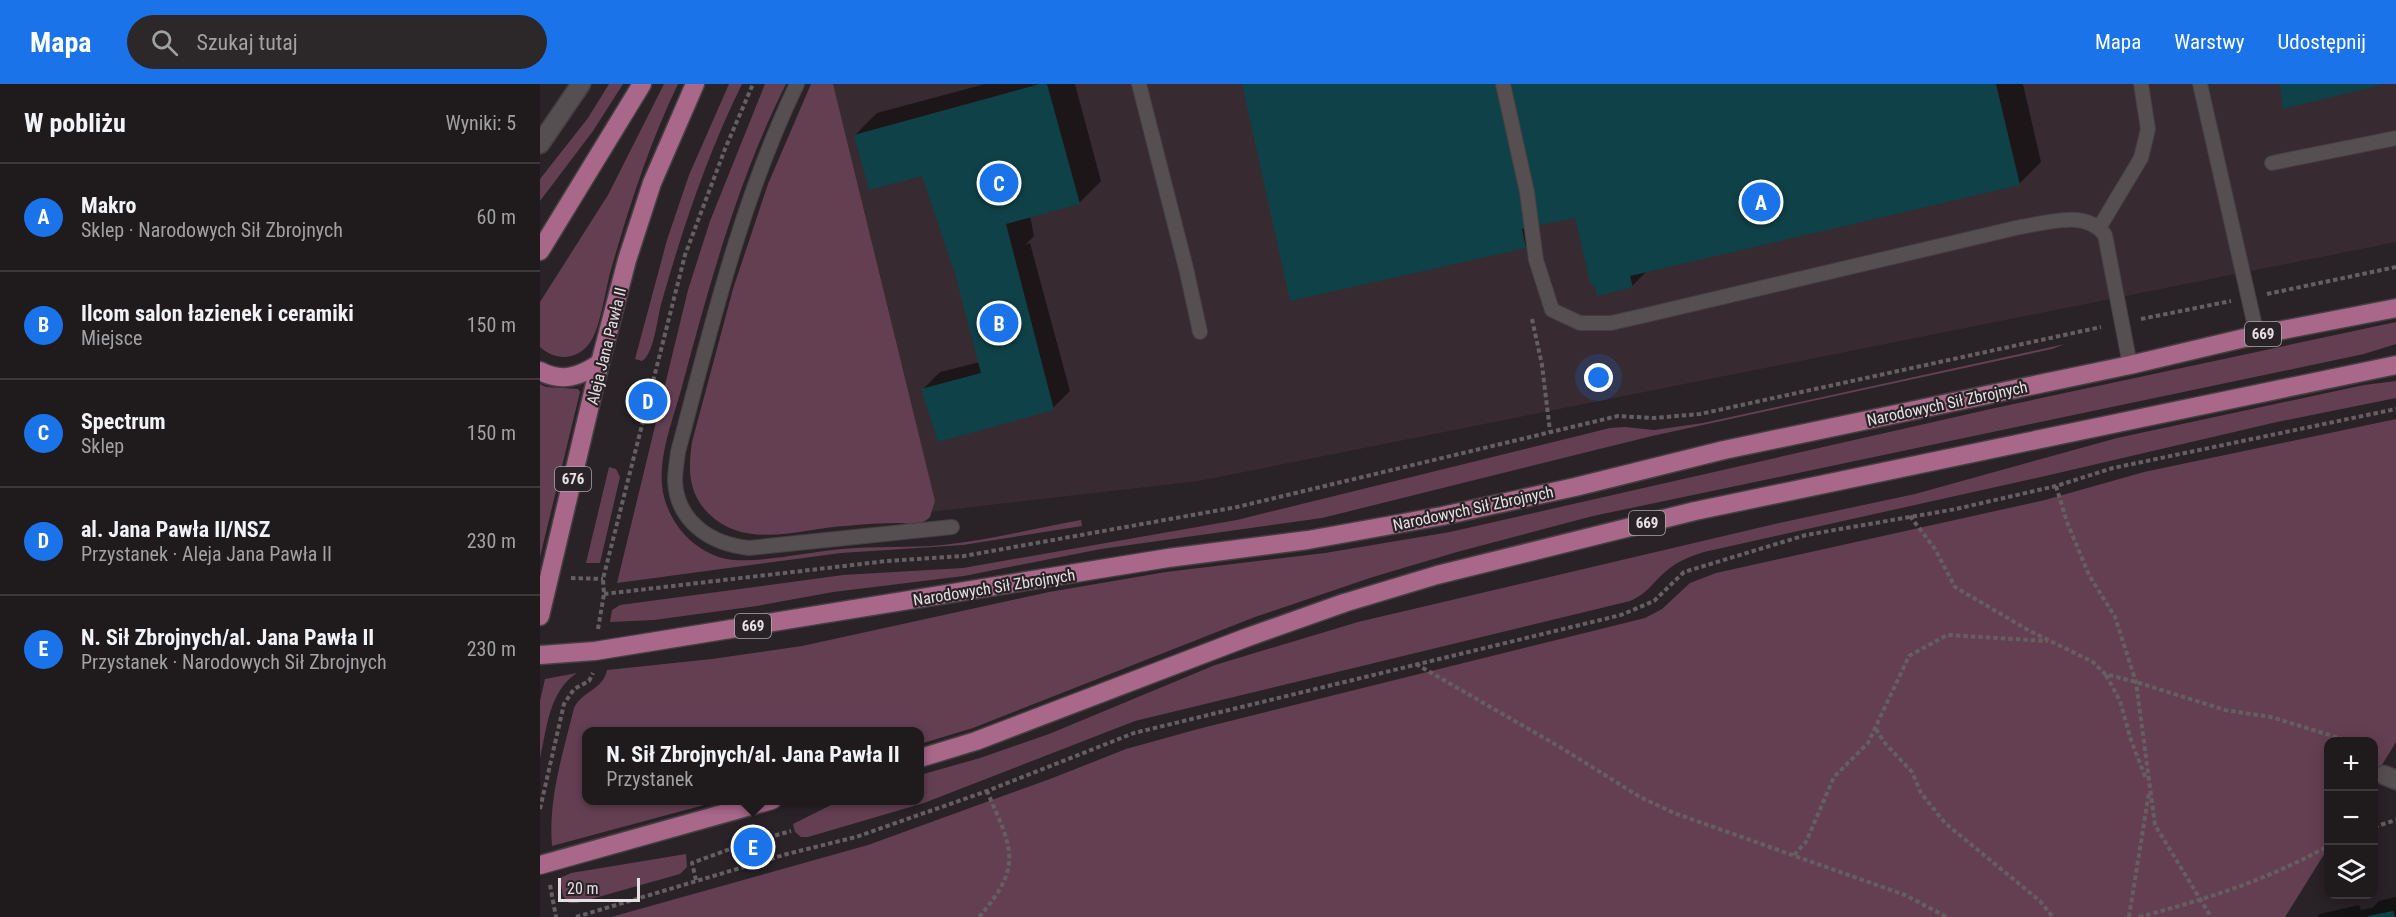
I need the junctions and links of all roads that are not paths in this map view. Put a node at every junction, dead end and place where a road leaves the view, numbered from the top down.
1 (582, 84) edge
2 (642, 84) edge
3 (695, 84) edge
4 (797, 84) edge
5 (1139, 84) edge
6 (1503, 84) edge
7 (2141, 84) edge
8 (2200, 84) edge
9 (2396, 138) edge
10 (540, 144) edge
11 (2272, 164) dead end
12 (2099, 228) junction
13 (540, 251) edge
14 (2396, 308) edge
15 (1200, 332) dead end
16 (2257, 335) junction
17 (600, 363) junction
18 (2130, 365) junction
19 (2396, 365) edge
20 (540, 371) edge
21 (952, 526) dead end
22 (540, 616) edge
23 (540, 655) edge
24 (924, 757) edge
25 (758, 805) edge
26 (540, 865) edge

1 - 10 street
2 - 13 main road
3 - 17 main road, Aleja Jana Pawła II / 676
4 - 21 lane
5 - 15 lane
6 - 12 lane
7 - 12 lane
8 - 16 lane
9 - 11 lane
12 - 18 lane
14 - 16 main road, Narodowych Sił Zbrojnych / 669
16 - 18 main road, Narodowych Sił Zbrojnych / 669
17 - 20 main road
17 - 22 main road, Aleja Jana Pawła II / 676
18 - 23 main road, Narodowych Sił Zbrojnych / 669
19 - 24 main road, 669
25 - 26 main road

